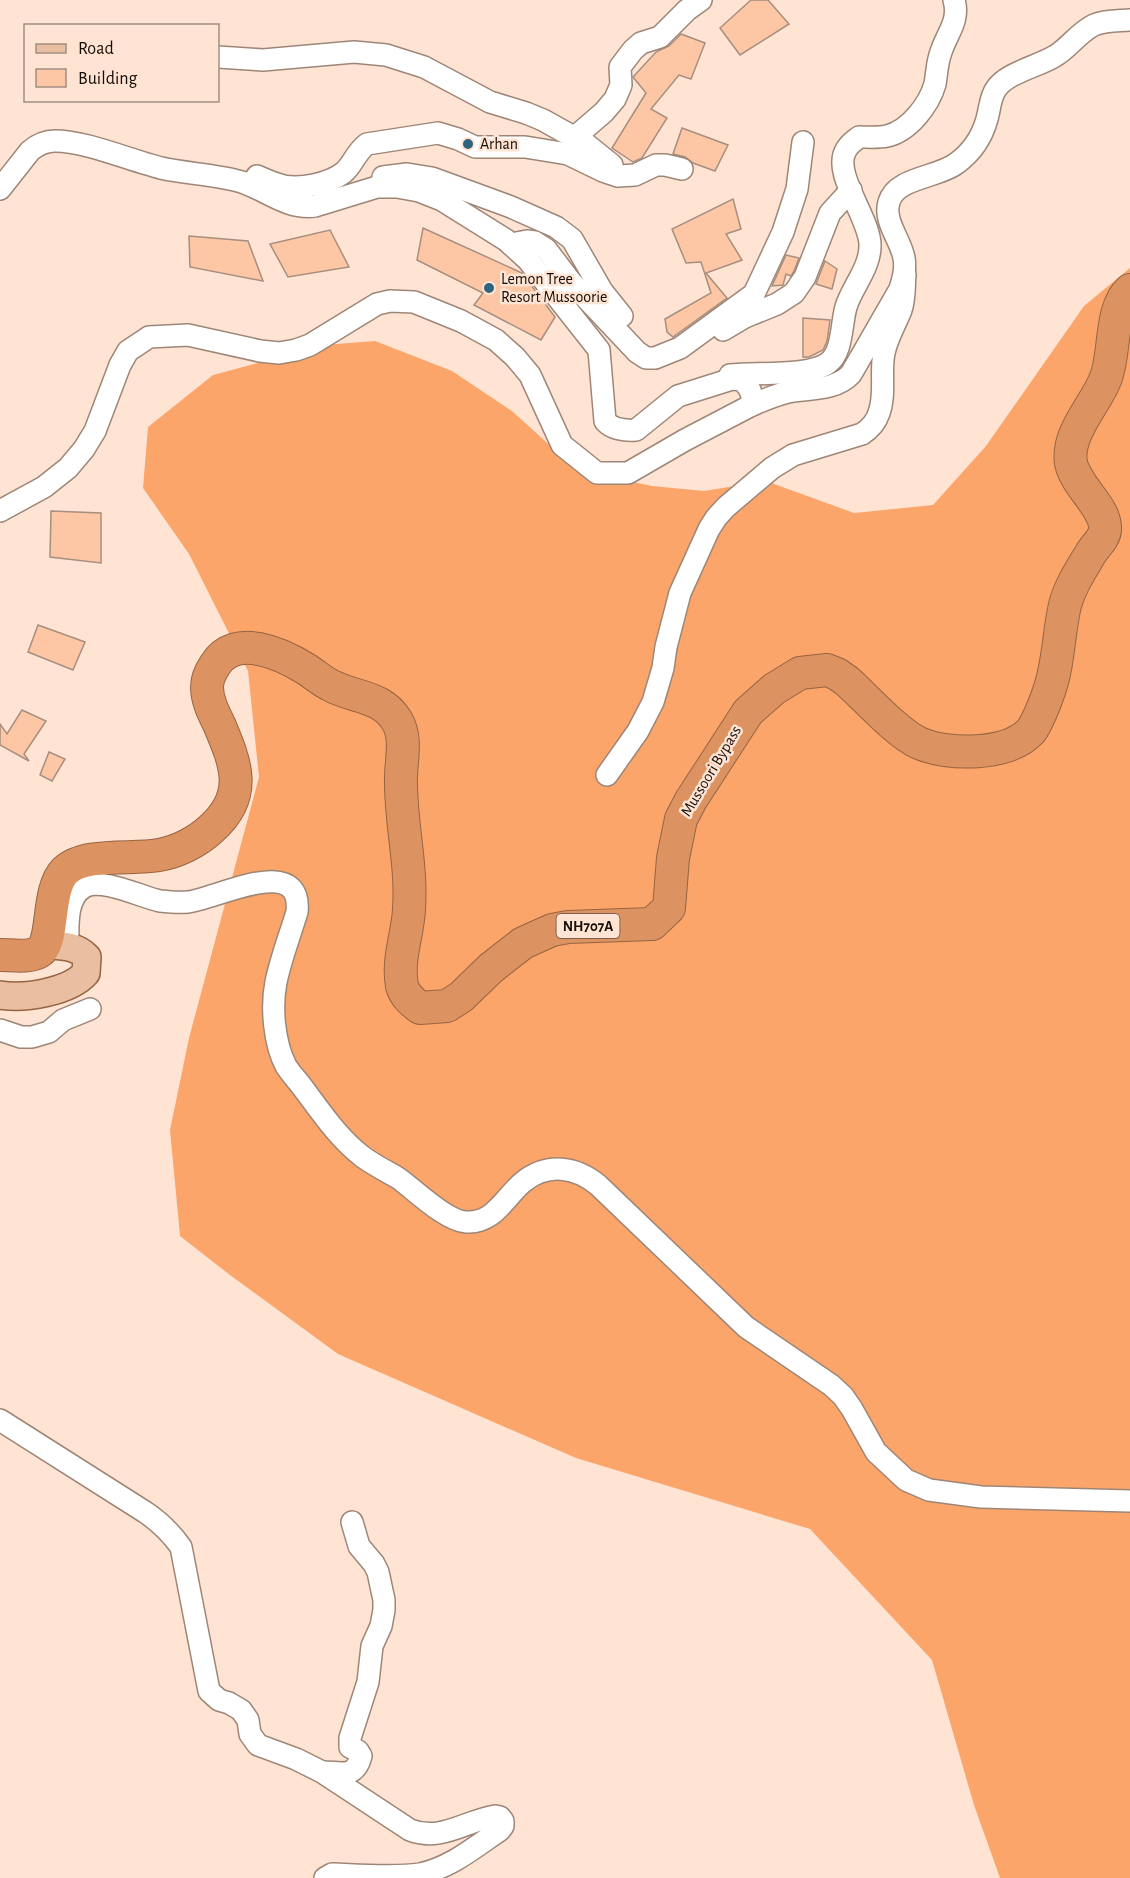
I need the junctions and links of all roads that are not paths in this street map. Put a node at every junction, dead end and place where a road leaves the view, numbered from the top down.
1 (701, 0) edge
2 (954, 0) edge
3 (1130, 20) edge
4 (219, 57) edge
5 (575, 137) junction
6 (803, 142) dead end
7 (682, 169) dead end
8 (618, 176) junction
9 (226, 179) junction
10 (0, 189) edge
11 (851, 190) junction
12 (358, 193) junction
13 (512, 244) junction
14 (905, 274) junction
15 (1130, 290) edge
16 (622, 316) dead end
17 (654, 358) junction
18 (708, 386) junction
19 (752, 405) junction
20 (0, 511) edge
21 (607, 775) dead end
22 (0, 942) edge
23 (57, 946) junction
24 (0, 955) edge
25 (0, 995) edge
26 (90, 1009) dead end
27 (0, 1030) edge
28 (0, 1420) edge
29 (1130, 1501) edge
30 (352, 1522) dead end
31 (322, 1772) junction
32 (325, 1878) edge

1 - 5 street
2 - 11 street
3 - 14 street
4 - 5 street
5 - 8 street
6 - 17 street
7 - 8 street
8 - 9 street
9 - 10 street
9 - 12 street
11 - 17 street
11 - 18 street
12 - 13 street
12 - 16 street
13 - 17 street
13 - 18 street
14 - 19 street
14 - 21 street
15 - 23 highway, Mussoori Bypass / NH707A
18 - 19 street
19 - 20 street
22 - 23 street
23 - 24 highway
23 - 25 main road
23 - 29 street
26 - 27 street
28 - 31 street
30 - 31 street
31 - 32 street

